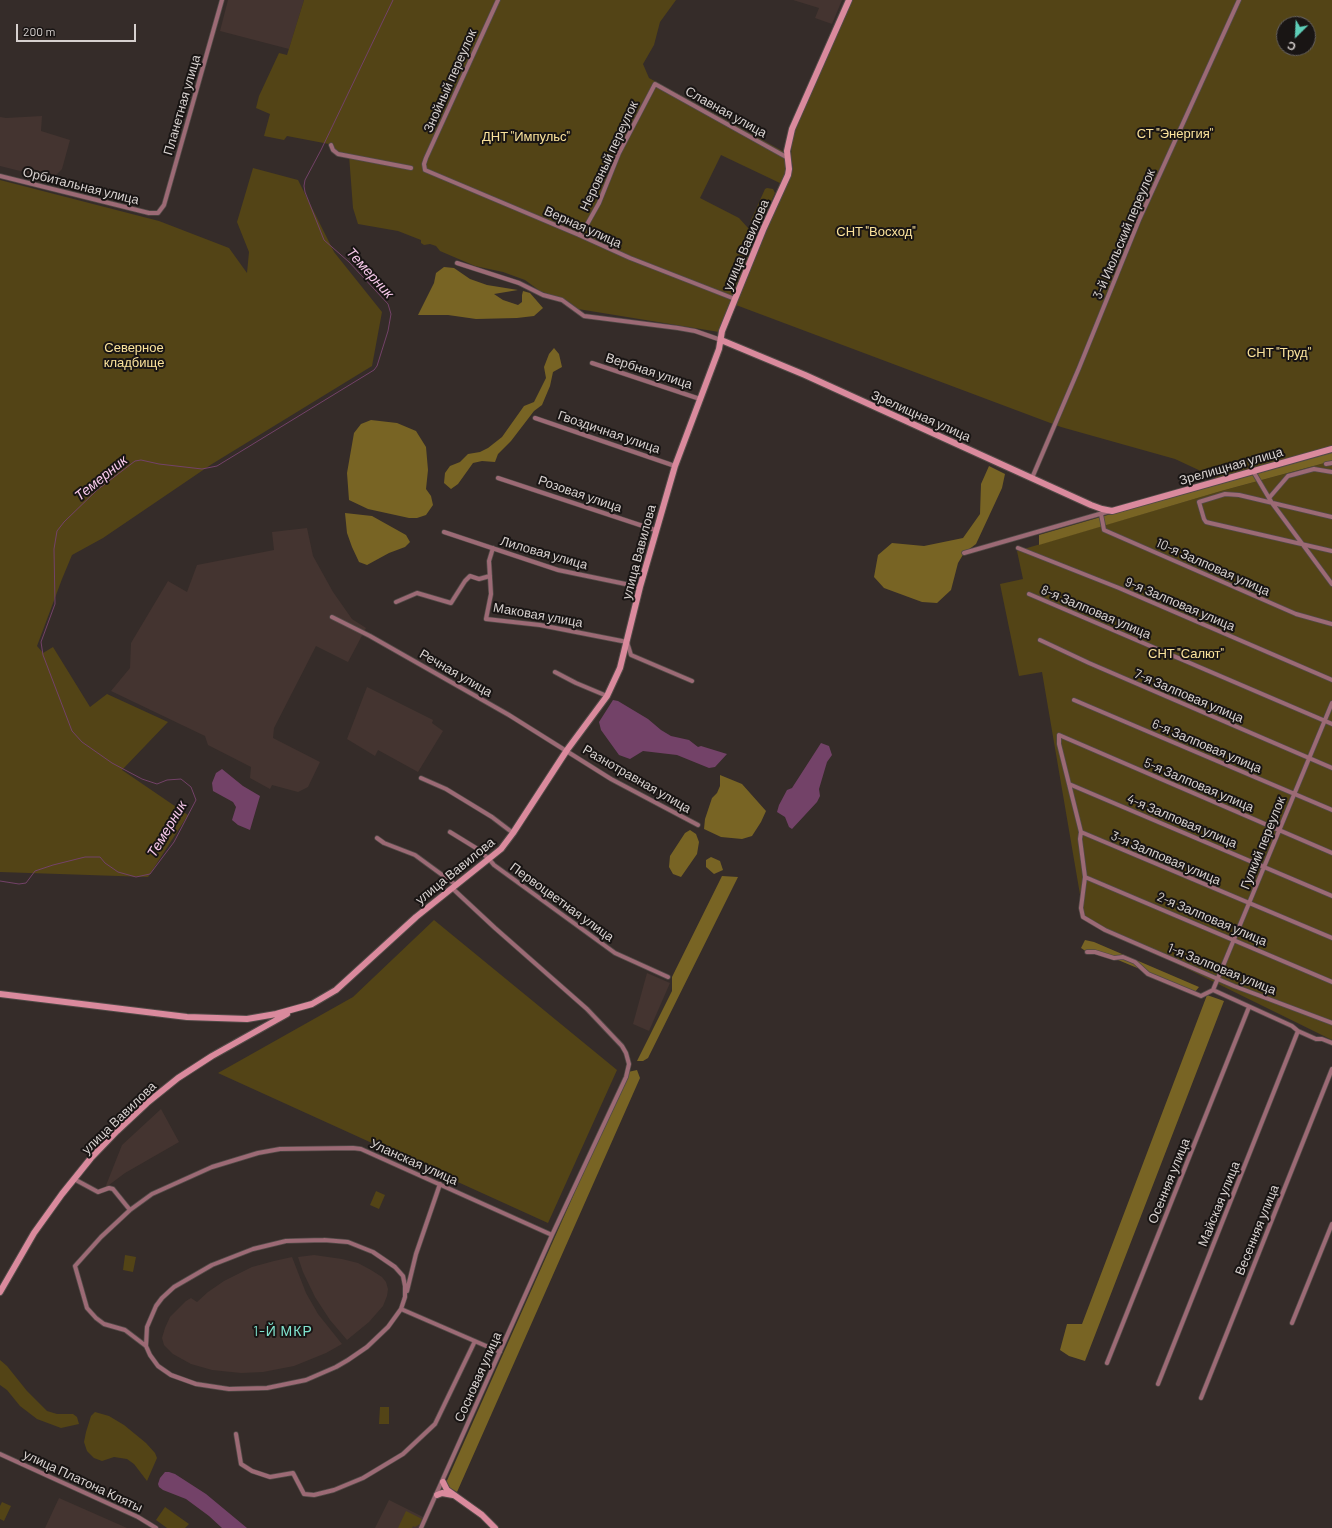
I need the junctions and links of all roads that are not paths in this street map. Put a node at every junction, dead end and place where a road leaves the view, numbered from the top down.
1 (222, 0) edge
2 (498, 0) edge
3 (849, 0) edge
4 (1239, 0) edge
5 (655, 84) joint
6 (331, 144) dead end
7 (788, 158) junction
8 (411, 168) dead end
9 (425, 170) joint
10 (0, 176) edge
11 (158, 213) joint
12 (579, 235) junction
13 (457, 263) dead end
14 (735, 299) junction
15 (721, 340) junction
16 (592, 363) dead end
17 (700, 399) junction
18 (536, 418) dead end
19 (1332, 449) edge
20 (1332, 462) edge
21 (1326, 464) dead end
22 (675, 466) junction
23 (1253, 471) junction
24 (1332, 472) edge
25 (498, 478) dead end
26 (1032, 478) junction
27 (1269, 498) junction
28 (1272, 503) junction
29 (1112, 511) junction
30 (1101, 514) junction
31 (1332, 517) edge
32 (655, 530) junction
33 (444, 532) dead end
34 (1301, 544) junction
35 (493, 548) junction
36 (1018, 548) dead end
37 (1332, 551) edge
38 (964, 553) dead end
39 (490, 576) junction
40 (1332, 584) edge
41 (640, 587) junction
42 (1029, 594) dead end
43 (396, 602) dead end
44 (332, 617) dead end
45 (1332, 624) edge
46 (1040, 640) dead end
47 (627, 642) junction
48 (555, 672) dead end
49 (1332, 680) edge
50 (692, 681) dead end
51 (607, 696) junction
52 (1074, 700) dead end
53 (1332, 703) edge
54 (1325, 720) junction
55 (1332, 724) edge
56 (567, 750) junction
57 (1309, 758) junction
58 (1332, 768) edge
59 (421, 778) dead end
60 (1069, 784) junction
61 (1294, 794) junction
62 (1332, 810) edge
63 (698, 826) dead end
64 (1278, 831) junction
65 (450, 832) dead end
66 (1081, 832) junction
67 (513, 833) junction
68 (377, 838) dead end
69 (1332, 853) edge
70 (489, 858) junction
71 (1264, 867) junction
72 (1085, 876) junction
73 (454, 886) junction
74 (1332, 896) edge
75 (1249, 903) junction
76 (1332, 938) edge
77 (1234, 939) junction
78 (1087, 952) dead end
79 (668, 977) dead end
80 (1218, 979) junction
81 (1332, 982) edge
82 (1213, 990) junction
83 (0, 994) edge
84 (299, 1007) junction
85 (1249, 1007) junction
86 (1332, 1023) edge
87 (1298, 1031) junction
88 (1332, 1043) edge
89 (1332, 1069) edge
90 (74, 1179) junction
91 (440, 1184) junction
92 (130, 1210) junction
93 (1332, 1224) edge
94 (552, 1234) junction
95 (0, 1292) edge
96 (405, 1297) junction
97 (401, 1309) junction
98 (1292, 1323) dead end
99 (475, 1341) junction
100 (146, 1346) junction
101 (500, 1352) junction
102 (1107, 1363) dead end
103 (1158, 1384) dead end
104 (1201, 1398) dead end
105 (236, 1434) dead end
106 (0, 1454) edge
107 (443, 1482) junction
108 (437, 1495) junction
109 (455, 1496) junction
110 (156, 1528) edge
111 (421, 1528) edge
112 (495, 1528) edge

1 - 11 street, Планетная улица
2 - 9 street, Знойный переулок
3 - 7 street, улица Вавилова
4 - 26 street, 3-й Июльский переулок
5 - 7 street, Славная улица
5 - 12 street, Неровный переулок
6 - 8 street
7 - 14 street, улица Вавилова
9 - 12 street, Верная улица
10 - 11 street, Орбитальная улица
12 - 14 street, Верная улица
13 - 15 street
14 - 15 street, улица Вавилова
15 - 17 street, улица Вавилова
15 - 26 street, Зрелищная улица
16 - 17 street, Вербная улица
17 - 22 street, улица Вавилова
18 - 22 street, Гвоздичная улица
19 - 23 street, Зрелищная улица
20 - 21 street
22 - 32 street, улица Вавилова
23 - 27 street
23 - 29 street, Зрелищная улица
24 - 27 street
25 - 32 street, Розовая улица
26 - 29 street, Зрелищная улица
27 - 28 street
28 - 31 street
28 - 34 street
28 - 34 street
29 - 30 street, Зрелищная улица
30 - 38 street, Зрелищная улица
30 - 45 street, 10-я Залповая улица
32 - 41 street, улица Вавилова
33 - 35 street, Лиловая улица
34 - 37 street
34 - 40 street
35 - 39 street, Маковая улица
35 - 41 street, Лиловая улица
36 - 49 street, 9-я Залповая улица
39 - 43 street
39 - 47 street, Маковая улица
41 - 47 street, улица Вавилова
42 - 54 street, 8-я Залповая улица
44 - 56 street, Речная улица
46 - 57 street, 7-я Залповая улица
47 - 50 street
47 - 51 street, улица Вавилова
48 - 51 street
51 - 56 street, улица Вавилова
52 - 61 street, 6-я Залповая улица
53 - 54 street, Гулкий переулок
54 - 55 street, 8-я Залповая улица
54 - 57 street, Гулкий переулок
56 - 63 street, Разнотравная улица
56 - 67 street, улица Вавилова
57 - 58 street, 7-я Залповая улица
57 - 61 street, Гулкий переулок
59 - 67 street
60 - 64 street, 5-я Залповая улица
60 - 66 street
60 - 71 street, 4-я Залповая улица
61 - 62 street, 6-я Залповая улица
61 - 64 street, Гулкий переулок
64 - 69 street, 5-я Залповая улица
64 - 71 street, Гулкий переулок
65 - 70 street, Первоцветная улица
66 - 72 street
66 - 75 street, 3-я Залповая улица
67 - 70 street, улица Вавилова
68 - 73 street
70 - 73 street, улица Вавилова
70 - 79 street, Первоцветная улица
71 - 74 street, 4-я Залповая улица
71 - 75 street, Гулкий переулок
72 - 77 street, 2-я Залповая улица
72 - 80 street, 1-я Залповая улица
73 - 84 street, улица Вавилова
73 - 94 street, Сосновая улица
75 - 76 street, 3-я Залповая улица
75 - 77 street, Гулкий переулок
77 - 80 street, Гулкий переулок
77 - 81 street, 2-я Залповая улица
78 - 82 street
80 - 82 street, Гулкий переулок
80 - 86 street, 1-я Залповая улица
82 - 85 street
83 - 84 street, улица Вавилова
84 - 90 street, улица Вавилова
85 - 87 street
85 - 102 street, Осенняя улица
87 - 88 street
87 - 103 street, Майская улица
89 - 104 street, Весенняя улица
90 - 92 street
90 - 95 street, улица Вавилова
91 - 92 street, Уланская улица
91 - 94 street, Уланская улица
91 - 96 street
92 - 100 street, Уланская улица
93 - 98 street
94 - 101 street, Сосновая улица
96 - 97 street
96 - 100 street
97 - 99 street
97 - 100 street
99 - 101 street
99 - 105 street
101 - 107 street, Сосновая улица
106 - 110 street, улица Платона Кляты
107 - 108 street, Сосновая улица
107 - 109 street
108 - 109 street
108 - 111 street, Сосновая улица
109 - 112 street

